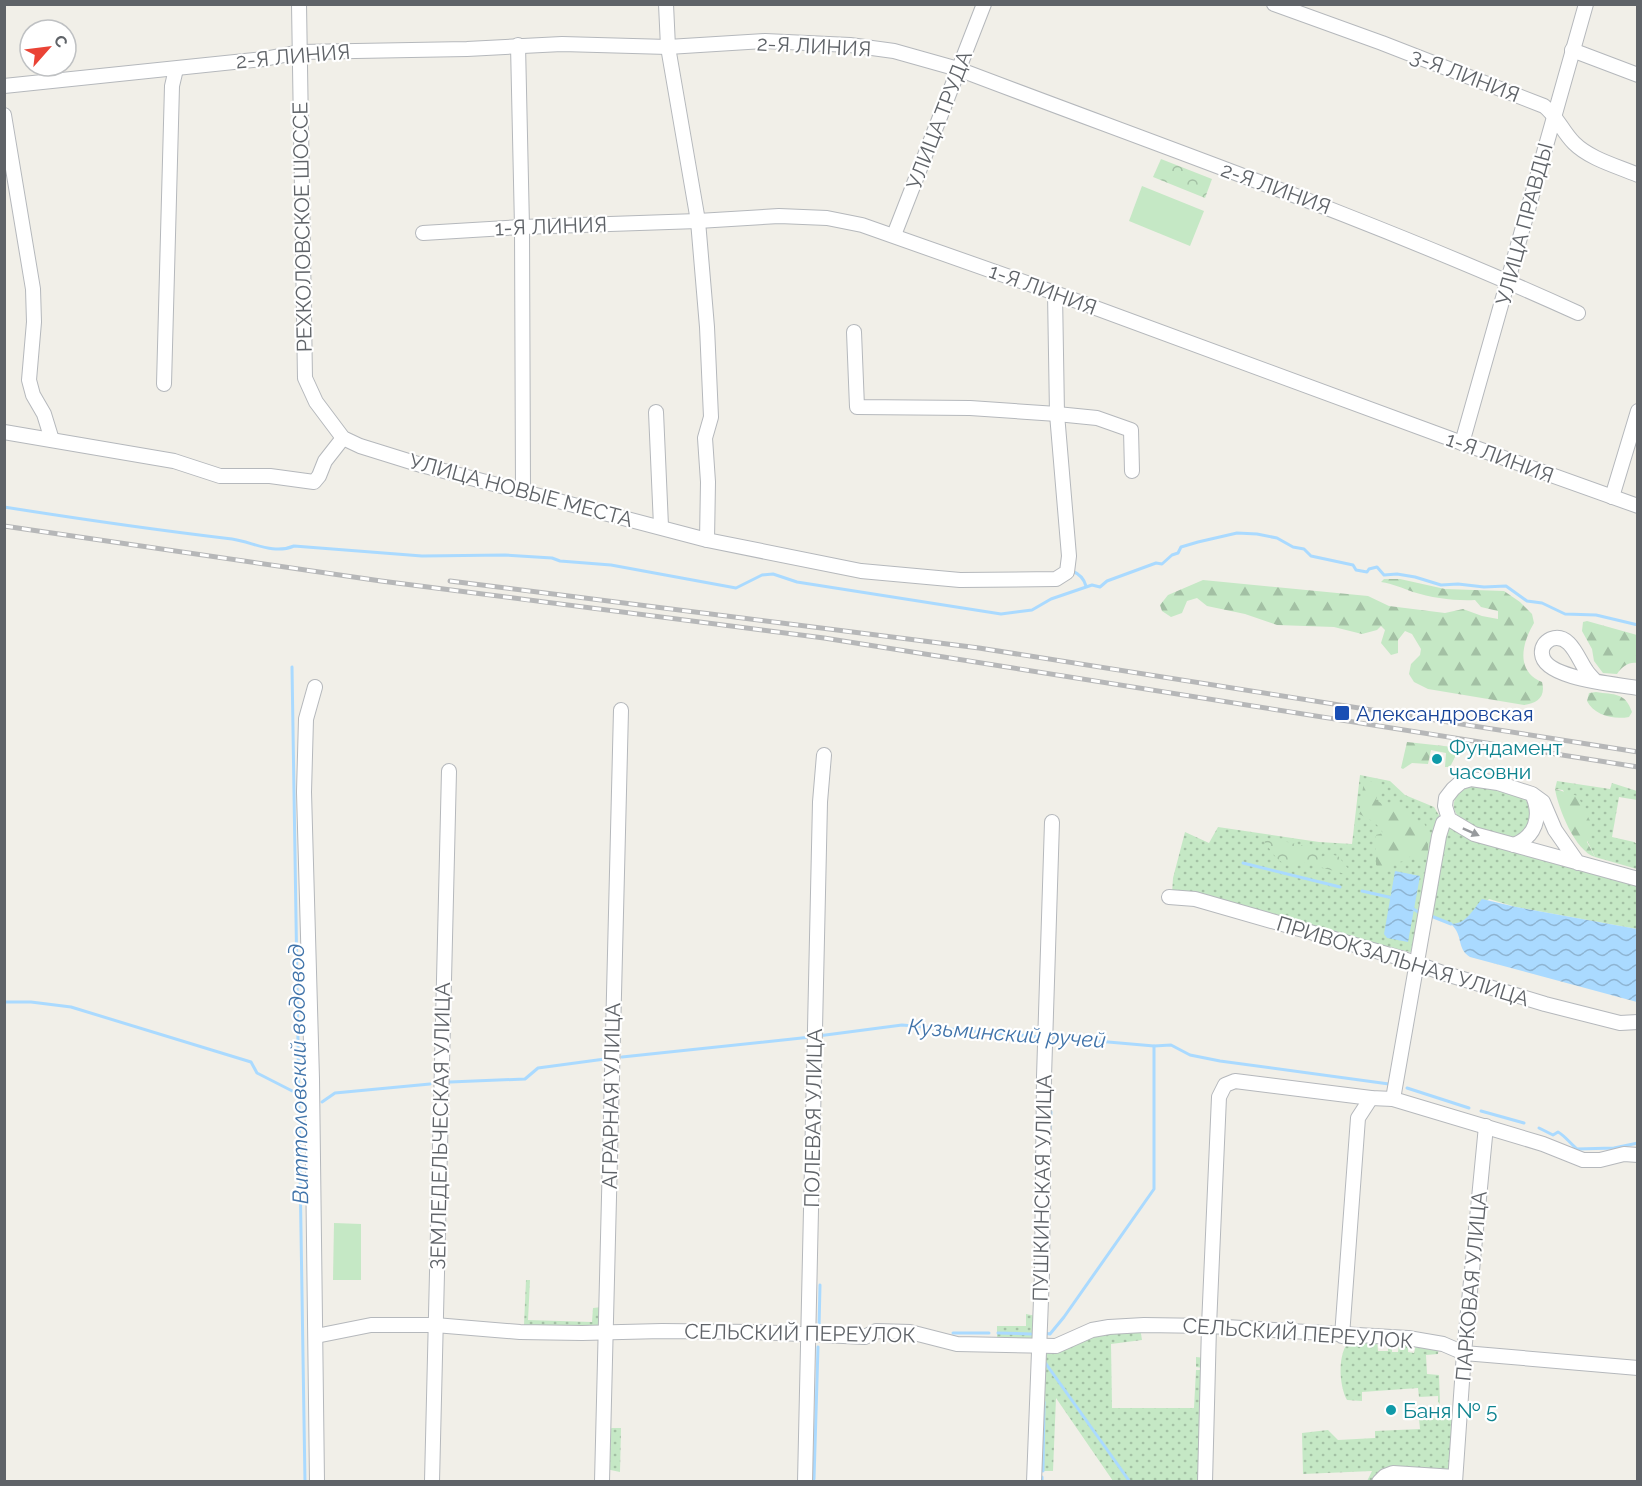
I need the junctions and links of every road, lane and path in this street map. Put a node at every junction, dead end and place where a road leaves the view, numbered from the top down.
1 (299, 4) edge
2 (666, 4) edge
3 (984, 4) edge
4 (1274, 4) edge
5 (1586, 4) edge
6 (518, 45) junction
7 (668, 47) junction
8 (1572, 50) junction
9 (300, 51) junction
10 (176, 69) junction
11 (958, 69) junction
12 (1638, 75) edge
13 (4, 86) edge
14 (1554, 113) junction
15 (4, 115) edge
16 (1638, 175) edge
17 (698, 221) junction
18 (522, 226) junction
19 (423, 233) dead end
20 (894, 236) junction
21 (1509, 281) junction
22 (1055, 293) junction
23 (1578, 313) dead end
24 (854, 332) dead end
25 (164, 384) dead end
26 (1638, 411) edge
27 (656, 412) dead end
28 (1057, 414) junction
29 (4, 432) edge
30 (51, 437) junction
31 (343, 438) junction
32 (1462, 443) junction
33 (1132, 471) dead end
34 (523, 490) junction
35 (1612, 497) junction
36 (1638, 506) edge
37 (661, 526) junction
38 (707, 540) junction
39 (1595, 681) dead end
40 (315, 687) dead end
41 (1638, 688) edge
42 (621, 710) dead end
43 (824, 755) dead end
44 (449, 771) dead end
45 (1532, 794) junction
46 (1449, 819) junction
47 (1052, 822) dead end
48 (1514, 845) junction
49 (1578, 863) junction
50 (1638, 879) edge
51 (1169, 897) dead end
52 (1418, 963) junction
53 (1638, 1022) edge
54 (1371, 1098) junction
55 (1393, 1099) junction
56 (1486, 1126) junction
57 (1638, 1155) edge
58 (435, 1325) junction
59 (1209, 1326) junction
60 (605, 1334) junction
61 (808, 1335) junction
62 (316, 1336) junction
63 (1342, 1336) junction
64 (1038, 1346) junction
65 (1464, 1353) junction
66 (1638, 1368) edge
67 (1455, 1480) edge
68 (317, 1482) edge
69 (432, 1482) edge
70 (602, 1482) edge
71 (805, 1482) edge
72 (1034, 1482) edge
73 (1205, 1482) edge
74 (1379, 1482) edge

1 - 9 street, РЕХКОЛОВСКОЕ ШОССЕ
2 - 7 street
3 - 11 street, УЛИЦА ТРУДА
4 - 14 street, 3-Я ЛИНИЯ
5 - 8 street, УЛИЦА ПРАВДЫ
6 - 7 street, 2-Я ЛИНИЯ
6 - 9 street, 2-Я ЛИНИЯ
6 - 18 street
7 - 11 street, 2-Я ЛИНИЯ
7 - 17 street
8 - 12 street
8 - 14 street, УЛИЦА ПРАВДЫ
9 - 10 street, 2-Я ЛИНИЯ
9 - 31 street, РЕХКОЛОВСКОЕ ШОССЕ
10 - 13 street, 2-Я ЛИНИЯ
10 - 25 street
11 - 20 street, УЛИЦА ТРУДА
11 - 21 street, 2-Я ЛИНИЯ
14 - 16 street
14 - 21 street, УЛИЦА ПРАВДЫ
15 - 30 street
17 - 18 street, 1-Я ЛИНИЯ
17 - 20 street, 1-Я ЛИНИЯ
17 - 38 street
18 - 19 street, 1-Я ЛИНИЯ
18 - 34 street
20 - 22 street, 1-Я ЛИНИЯ
21 - 23 street, 2-Я ЛИНИЯ
21 - 32 street, УЛИЦА ПРАВДЫ
22 - 28 street
22 - 32 street, 1-Я ЛИНИЯ
24 - 28 street
26 - 35 street
27 - 37 street
28 - 33 street
28 - 38 street, УЛИЦА НОВЫЕ МЕСТА
29 - 30 street
30 - 31 street
31 - 34 street, УЛИЦА НОВЫЕ МЕСТА
32 - 35 street, 1-Я ЛИНИЯ
34 - 37 street, УЛИЦА НОВЫЕ МЕСТА
35 - 36 street, 1-Я ЛИНИЯ
37 - 38 street, УЛИЦА НОВЫЕ МЕСТА
39 - 41 street
40 - 62 street
42 - 60 street, АГРАРНАЯ УЛИЦА
43 - 61 street, ПОЛЕВАЯ УЛИЦА
44 - 58 street, ЗЕМЛЕДЕЛЬЧЕСКАЯ УЛИЦА
45 - 46 street
45 - 48 street
45 - 49 street
46 -> 48 street
46 - 52 street
47 - 64 street, ПУШКИНСКАЯ УЛИЦА
48 - 49 street
49 - 50 street
51 - 52 street, ПРИВОКЗАЛЬНАЯ УЛИЦА
52 - 53 street, ПРИВОКЗАЛЬНАЯ УЛИЦА
52 - 55 street
54 - 55 street
54 - 59 street
54 - 63 street
55 - 56 street
56 - 57 street
56 - 65 street, ПАРКОВАЯ УЛИЦА
58 - 60 street, СЕЛЬСКИЙ ПЕРЕУЛОК
58 - 62 street, СЕЛЬСКИЙ ПЕРЕУЛОК
58 - 69 street, ЗЕМЛЕДЕЛЬЧЕСКАЯ УЛИЦА
59 - 63 street, СЕЛЬСКИЙ ПЕРЕУЛОК
59 - 64 street, СЕЛЬСКИЙ ПЕРЕУЛОК
59 - 73 street
60 - 61 street, СЕЛЬСКИЙ ПЕРЕУЛОК
60 - 70 street, АГРАРНАЯ УЛИЦА
61 - 64 street, СЕЛЬСКИЙ ПЕРЕУЛОК
61 - 71 street, ПОЛЕВАЯ УЛИЦА
62 - 68 street
63 - 65 street, СЕЛЬСКИЙ ПЕРЕУЛОК
64 - 72 street, ПУШКИНСКАЯ УЛИЦА
65 - 66 street, СЕЛЬСКИЙ ПЕРЕУЛОК
65 - 67 street, ПАРКОВАЯ УЛИЦА
67 - 74 street

